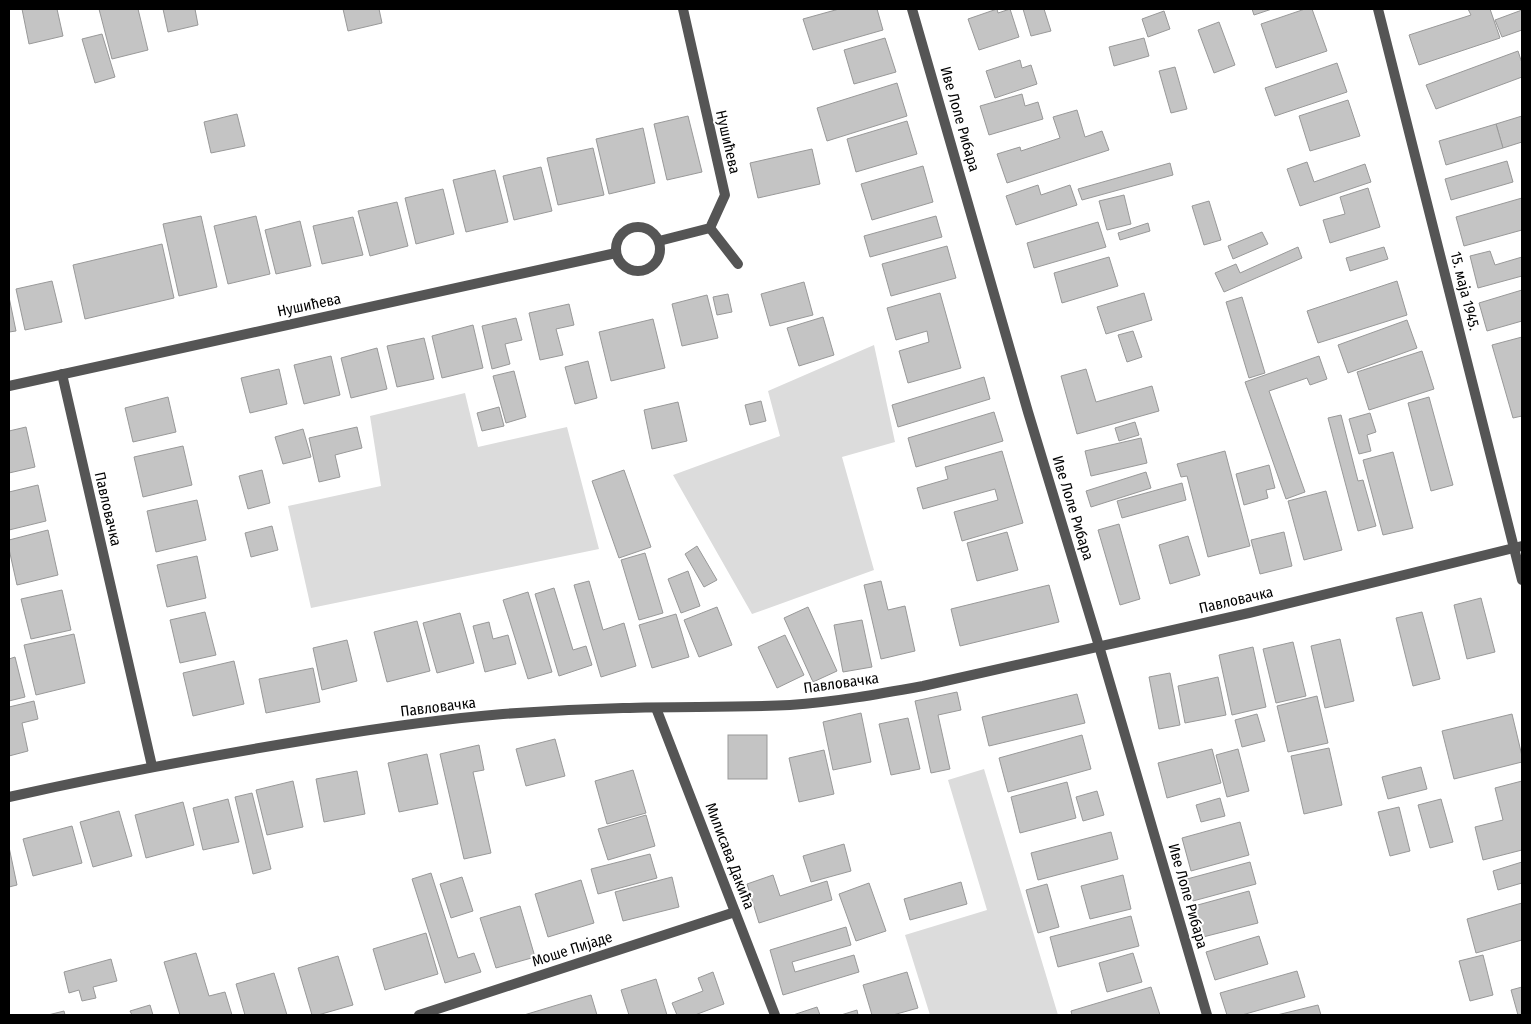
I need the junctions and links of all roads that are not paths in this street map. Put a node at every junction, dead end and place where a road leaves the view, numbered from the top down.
1 (683, 9) edge
2 (912, 9) edge
3 (1378, 9) edge
4 (710, 228) junction
5 (659, 241) junction
6 (616, 253) junction
7 (738, 264) dead end
8 (62, 374) junction
9 (9, 386) edge
10 (1518, 546) edge
11 (1522, 580) edge
12 (1099, 646) junction
13 (656, 708) junction
14 (152, 766) junction
15 (9, 797) edge
16 (735, 912) junction
17 (419, 1015) edge
18 (775, 1015) edge
19 (1207, 1015) edge

1 - 4 street, Нушићева
2 - 12 street, Иве Лоле Рибара
3 - 10 street, 15. маја 1945.
4 - 5 street
4 - 7 street
5 - 6 street
5 - 6 street
6 - 8 street, Нушићева
8 - 9 street, Нушићева
8 - 14 street, Павловачка
10 - 11 street, 15. маја 1945.
10 - 12 street, Павловачка
12 - 13 street, Павловачка
12 - 19 street, Иве Лоле Рибара
13 - 14 street, Павловачка
13 - 16 street, Милисава Дакића
14 - 15 street, Павловачка
16 - 17 street, Моше Пијаде
16 - 18 street, Милисава Дакића

